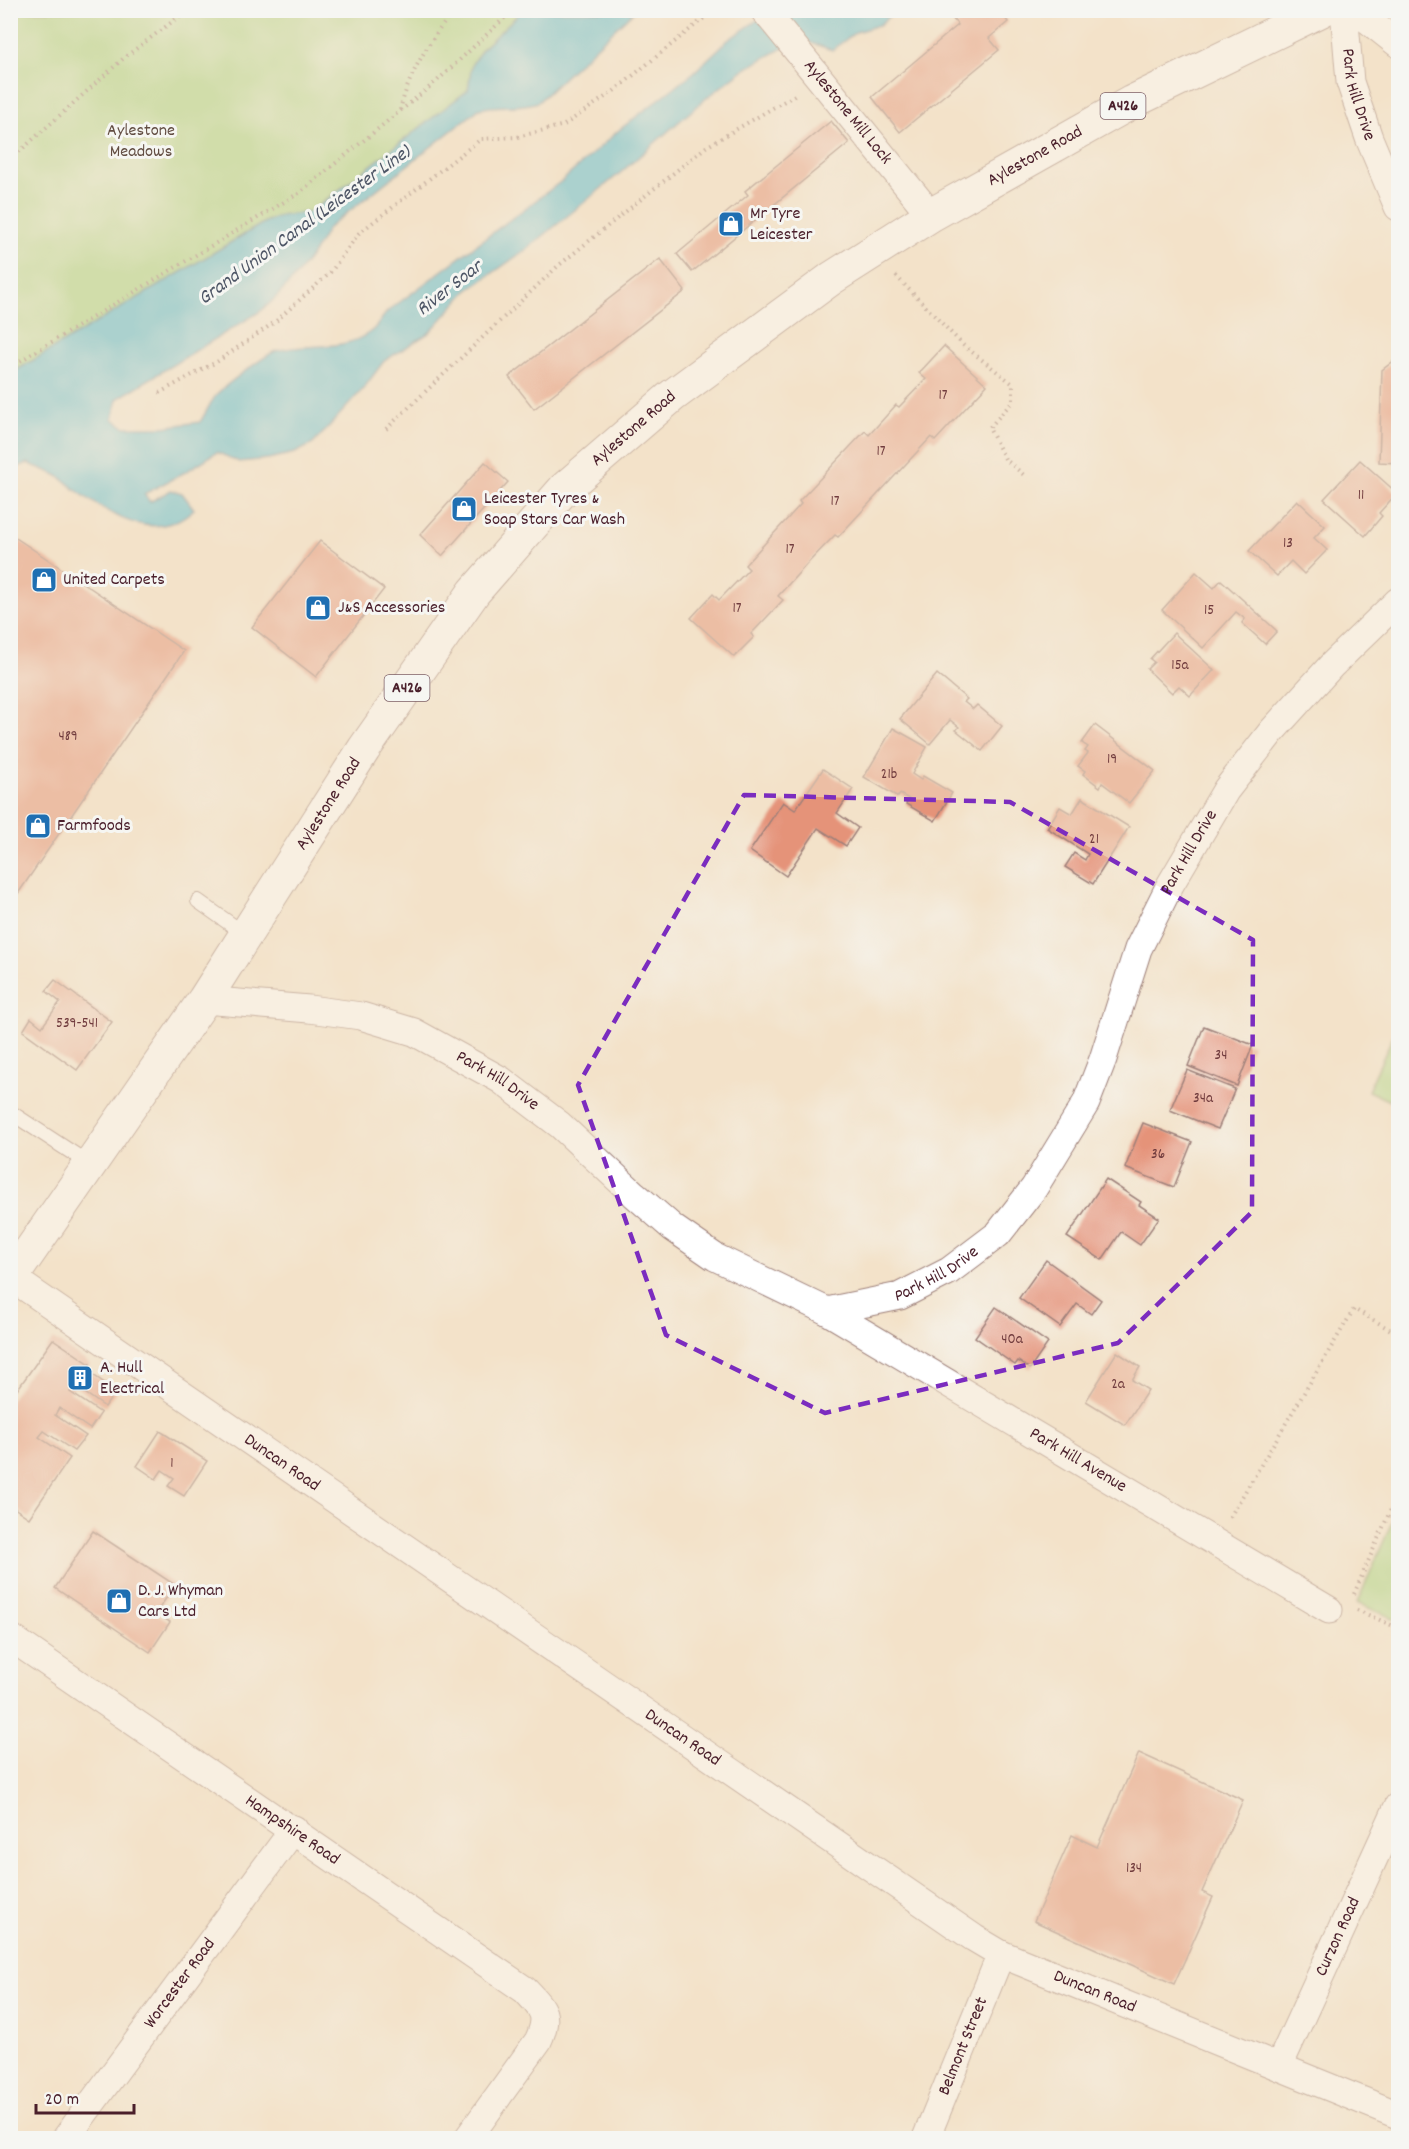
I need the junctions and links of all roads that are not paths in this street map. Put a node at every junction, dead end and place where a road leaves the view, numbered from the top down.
1 (764, 10) edge
2 (1322, 10) edge
3 (1344, 10) edge
4 (1355, 10) edge
5 (1398, 44) edge
6 (1398, 207) edge
7 (931, 215) junction
8 (1398, 601) edge
9 (198, 901) dead end
10 (246, 935) junction
11 (204, 1000) junction
12 (10, 1112) edge
13 (91, 1165) junction
14 (14, 1268) edge
15 (827, 1311) junction
16 (1339, 1608) road end
17 (10, 1637) edge
18 (1398, 1806) edge
19 (294, 1829) junction
20 (1001, 1954) junction
21 (1279, 2066) junction
22 (1398, 2115) edge
23 (66, 2139) edge
24 (468, 2139) edge
25 (926, 2139) edge

1 - 7 street, Aylestone Mill Lock
2 - 7 main road, Aylestone Road / A426
3 - 6 street, Park Hill Drive
4 - 5 street
7 - 10 main road, Aylestone Road / A426
8 - 15 street, Park Hill Drive
9 - 10 lane
10 - 11 main road, Aylestone Road / A426
11 - 13 main road, Aylestone Road / A426
11 - 15 street, Park Hill Drive
12 - 13 lane
13 - 14 main road, Aylestone Road / A426
14 - 20 street, Duncan Road
15 - 16 street, Park Hill Avenue
17 - 19 street, Hampshire Road
18 - 21 street, Curzon Road
19 - 23 street, Worcester Road
19 - 24 street, Hampshire Road
20 - 21 street, Duncan Road
20 - 25 street, Belmont Street
21 - 22 street, Duncan Road

